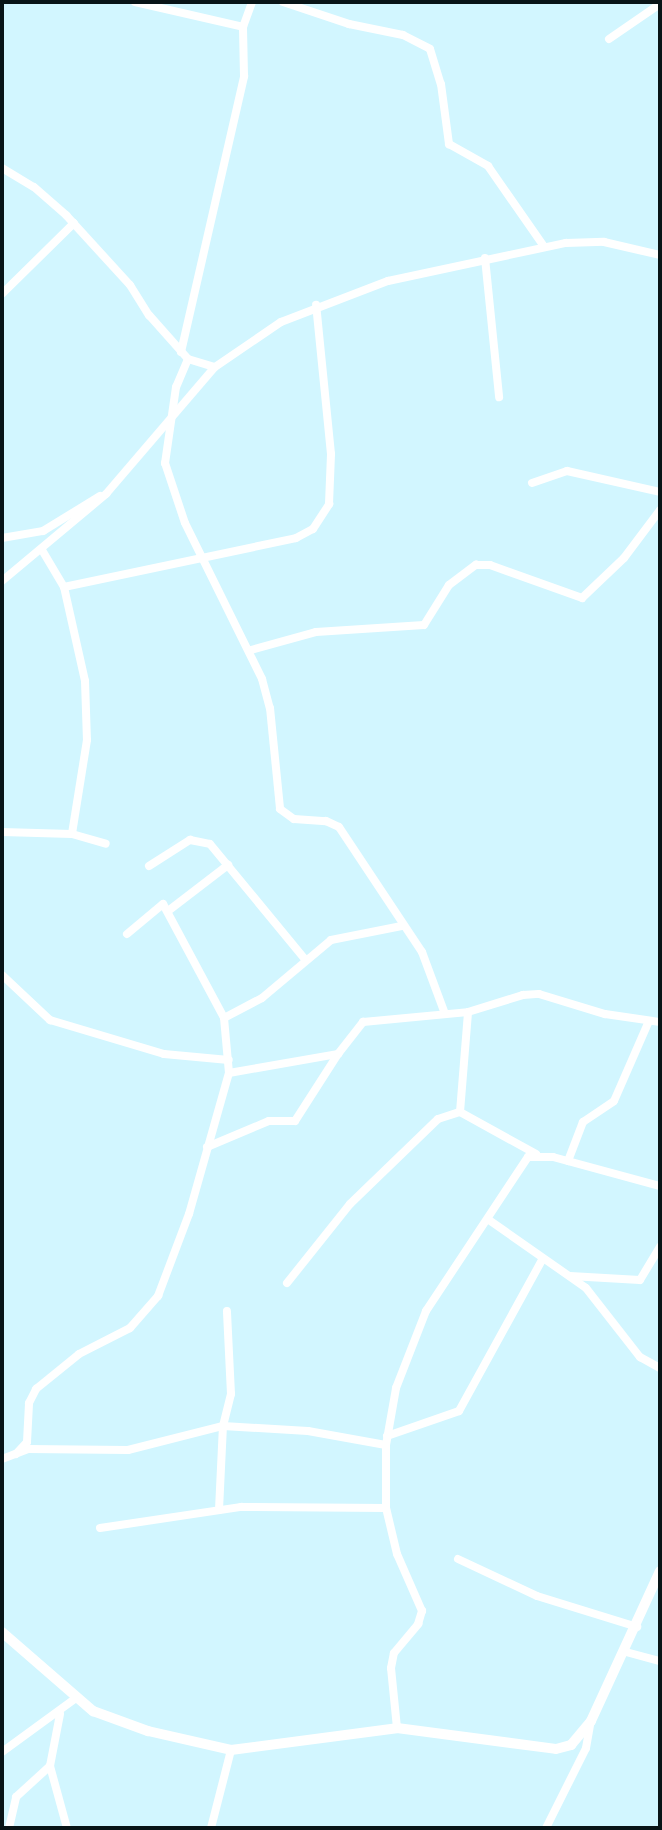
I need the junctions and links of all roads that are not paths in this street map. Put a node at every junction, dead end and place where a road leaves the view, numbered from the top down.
1 (135, 2) edge
2 (252, 2) edge
3 (283, 2) edge
4 (660, 4) edge
5 (243, 27) junction
6 (609, 39) dead end
7 (2, 168) edge
8 (74, 223) junction
9 (543, 245) junction
10 (660, 255) edge
11 (485, 258) junction
12 (2, 294) edge
13 (316, 305) junction
14 (181, 352) junction
15 (188, 359) junction
16 (215, 367) junction
17 (499, 397) dead end
18 (176, 408) junction
19 (532, 483) dead end
20 (660, 492) edge
21 (107, 494) junction
22 (660, 510) edge
23 (2, 538) edge
24 (42, 550) junction
25 (207, 559) junction
26 (2, 581) edge
27 (64, 587) junction
28 (251, 650) junction
29 (2, 832) edge
30 (72, 834) junction
31 (106, 844) dead end
32 (228, 865) junction
33 (149, 866) dead end
34 (168, 911) junction
35 (402, 926) junction
36 (127, 934) dead end
37 (304, 958) junction
38 (2, 975) edge
39 (468, 1012) junction
40 (445, 1014) junction
41 (224, 1018) junction
42 (660, 1022) edge
43 (648, 1023) junction
44 (338, 1054) junction
45 (229, 1060) junction
46 (229, 1073) junction
47 (460, 1112) junction
48 (206, 1147) junction
49 (536, 1154) junction
50 (568, 1161) junction
51 (660, 1186) edge
52 (489, 1220) junction
53 (660, 1247) edge
54 (542, 1260) junction
55 (567, 1276) junction
56 (287, 1283) dead end
57 (227, 1311) dead end
58 (660, 1368) edge
59 (223, 1426) junction
60 (386, 1441) junction
61 (16, 1454) junction
62 (2, 1459) edge
63 (386, 1508) junction
64 (219, 1510) junction
65 (100, 1528) dead end
66 (458, 1559) dead end
67 (660, 1571) edge
68 (637, 1627) junction
69 (2, 1632) edge
70 (626, 1652) junction
71 (660, 1661) edge
72 (76, 1698) junction
73 (60, 1713) junction
74 (592, 1721) junction
75 (397, 1728) junction
76 (231, 1749) junction
77 (2, 1752) edge
78 (50, 1766) junction
79 (9, 1828) edge
80 (66, 1828) edge
81 (211, 1828) edge
82 (546, 1828) edge

1 - 5 street
2 - 5 street
3 - 9 street
4 - 6 street
5 - 14 street
7 - 8 street
8 - 12 street
8 - 14 street
9 - 10 street
9 - 11 street
11 - 13 street
11 - 17 street
13 - 16 street
13 - 25 street
14 - 15 street
15 - 16 street
15 - 18 street
16 - 18 street
18 - 21 street
18 - 25 street
19 - 20 street
21 - 23 street
21 - 24 street
22 - 28 street
24 - 26 street
24 - 27 street
25 - 27 street
25 - 28 street
27 - 30 street
28 - 35 street
29 - 30 street
30 - 31 street
32 - 33 street
32 - 34 street
32 - 37 street
34 - 36 street
34 - 41 street
35 - 37 street
35 - 40 street
37 - 41 street
38 - 45 street
39 - 40 street
39 - 43 street
39 - 47 street
40 - 44 street
41 - 45 street
42 - 43 street
43 - 50 street
44 - 46 street
44 - 48 street
45 - 46 street
46 - 48 street
47 - 49 street
47 - 56 street
48 - 61 street
49 - 50 street
49 - 52 street
50 - 51 street
52 - 54 street
52 - 60 street
53 - 55 street
54 - 55 street
54 - 60 street
55 - 58 street
57 - 59 street
59 - 60 street
59 - 61 street
59 - 64 street
60 - 63 street
61 - 62 street
63 - 64 street
63 - 75 street
64 - 65 street
66 - 68 street
67 - 68 street
68 - 70 street
69 - 72 street
70 - 71 street
70 - 74 street
72 - 73 street
72 - 76 street
73 - 77 street
73 - 78 street
74 - 75 street
74 - 82 street
75 - 76 street
76 - 81 street
78 - 79 street
78 - 80 street

